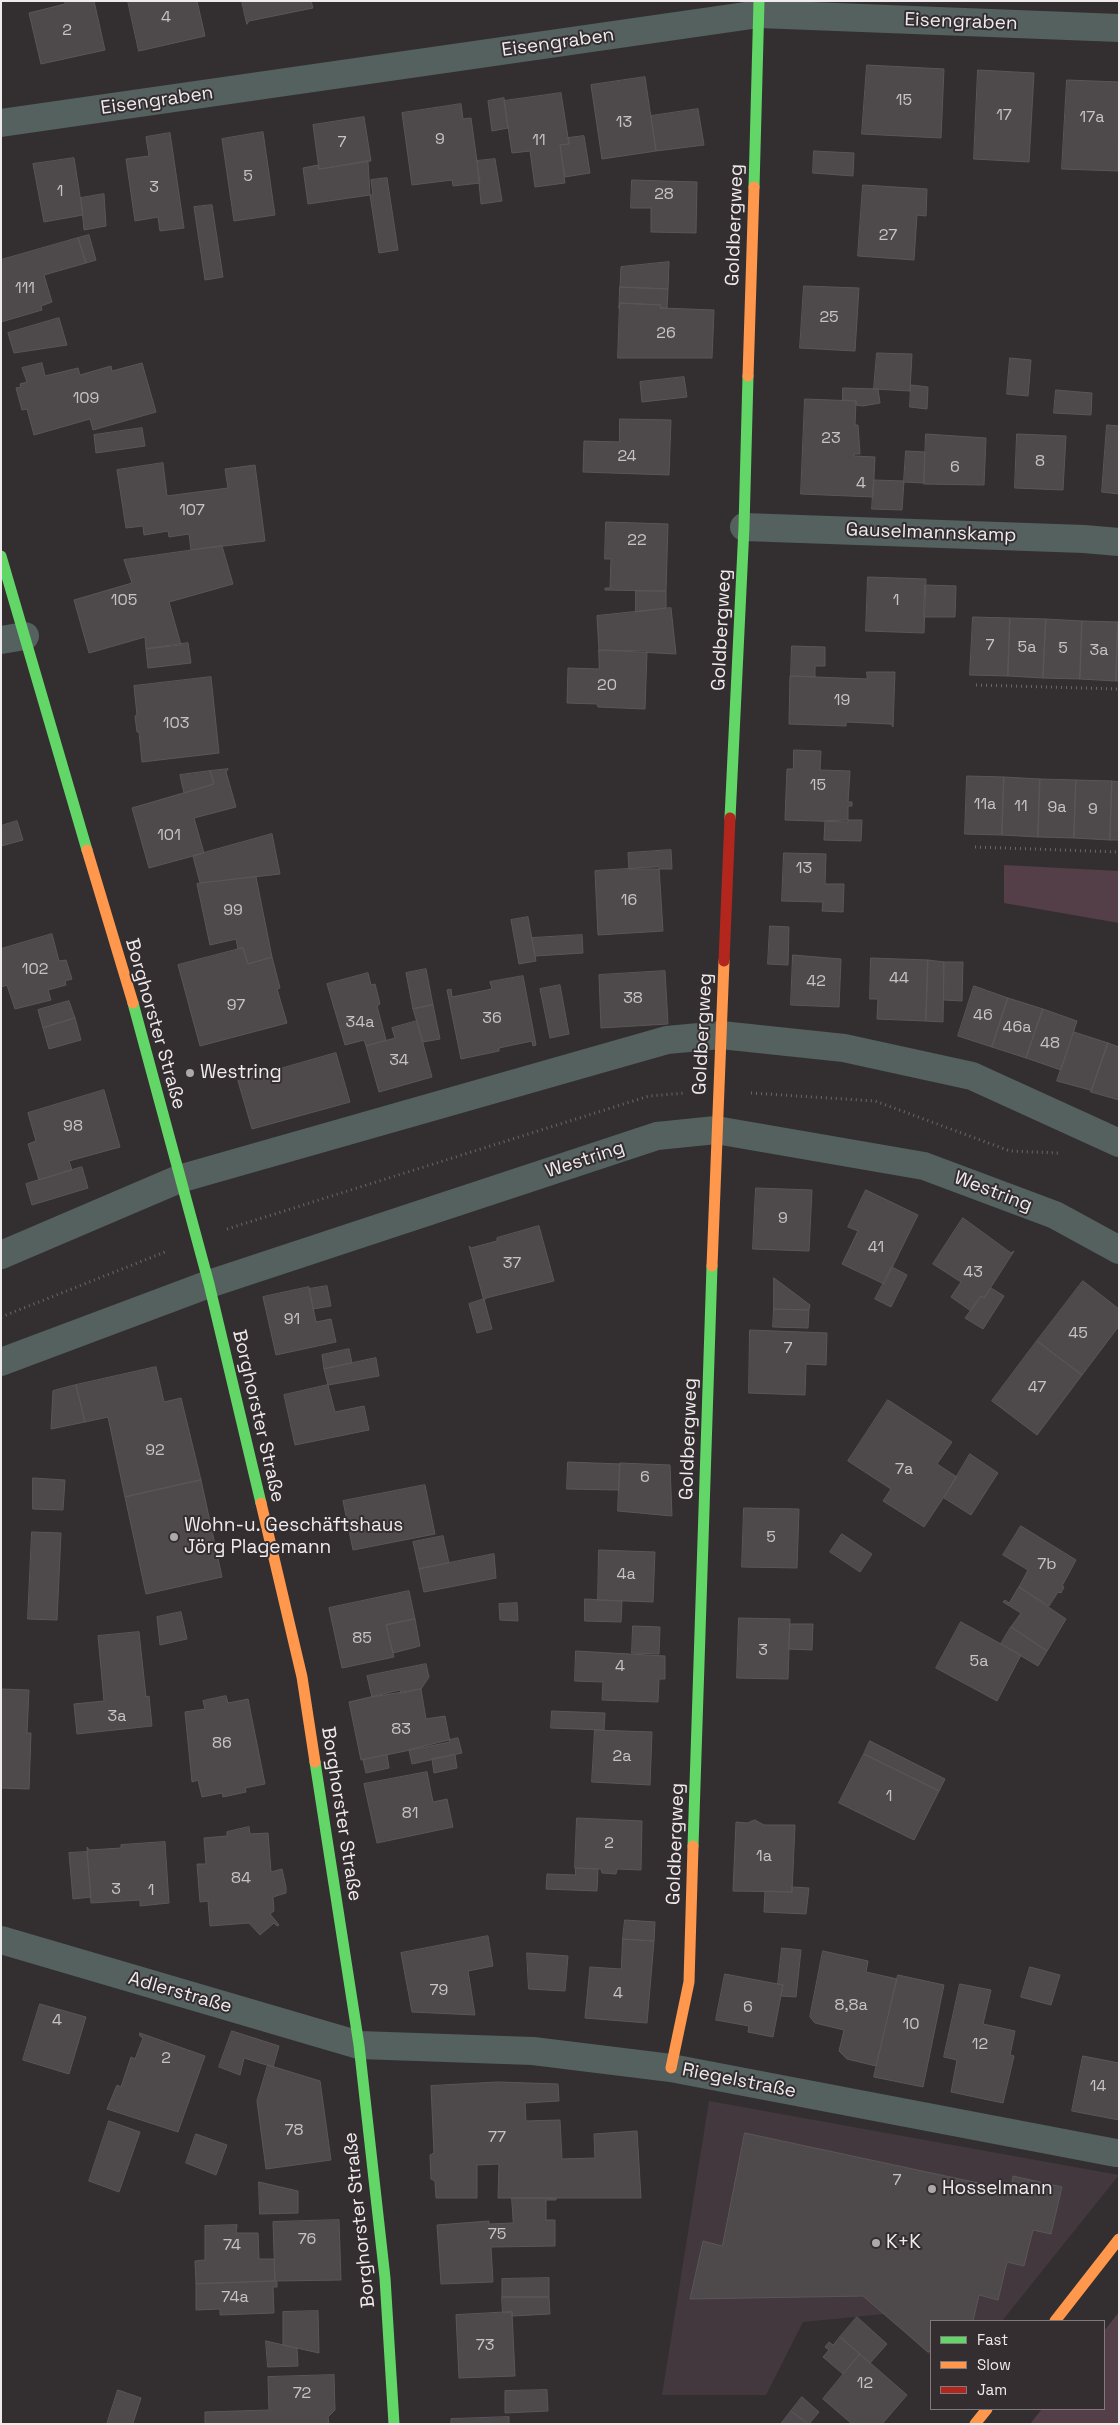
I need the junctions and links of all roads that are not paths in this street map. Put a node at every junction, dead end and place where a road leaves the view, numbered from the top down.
1 (759, 8) edge
2 (1119, 28) edge
3 (1, 124) edge
4 (744, 527) junction
5 (1119, 542) edge
6 (1, 556) edge
7 (13, 638) edge
8 (721, 1034) junction
9 (716, 1130) junction
10 (1119, 1144) edge
11 (179, 1179) junction
12 (1119, 1250) edge
13 (1, 1255) edge
14 (209, 1284) junction
15 (1, 1362) edge
16 (1, 1940) edge
17 (358, 2045) junction
18 (671, 2068) junction
19 (1116, 2153) dead end
20 (1119, 2239) edge
21 (1055, 2320) edge
22 (986, 2410) edge
23 (394, 2424) edge
24 (975, 2424) edge

1 - 2 street, Eisengraben
1 - 3 street, Eisengraben
1 - 4 main road, Goldbergweg
4 - 5 street, Gauselmannskamp
4 - 8 main road, Goldbergweg
6 - 7 main road, Borghorster Straße
7 - 11 main road, Borghorster Straße
8 - 9 main road, Goldbergweg
8 - 10 street
8 - 11 street
9 - 12 street, Westring
9 - 14 street, Westring
9 - 18 main road, Goldbergweg
11 - 13 street
11 - 14 main road, Borghorster Straße
14 - 15 street, Westring
14 - 17 main road, Borghorster Straße
16 - 17 street, Adlerstraße
17 - 18 street, Riegelstraße
17 - 23 main road, Borghorster Straße
18 - 19 street, Riegelstraße
20 - 21 main road
22 - 24 main road

